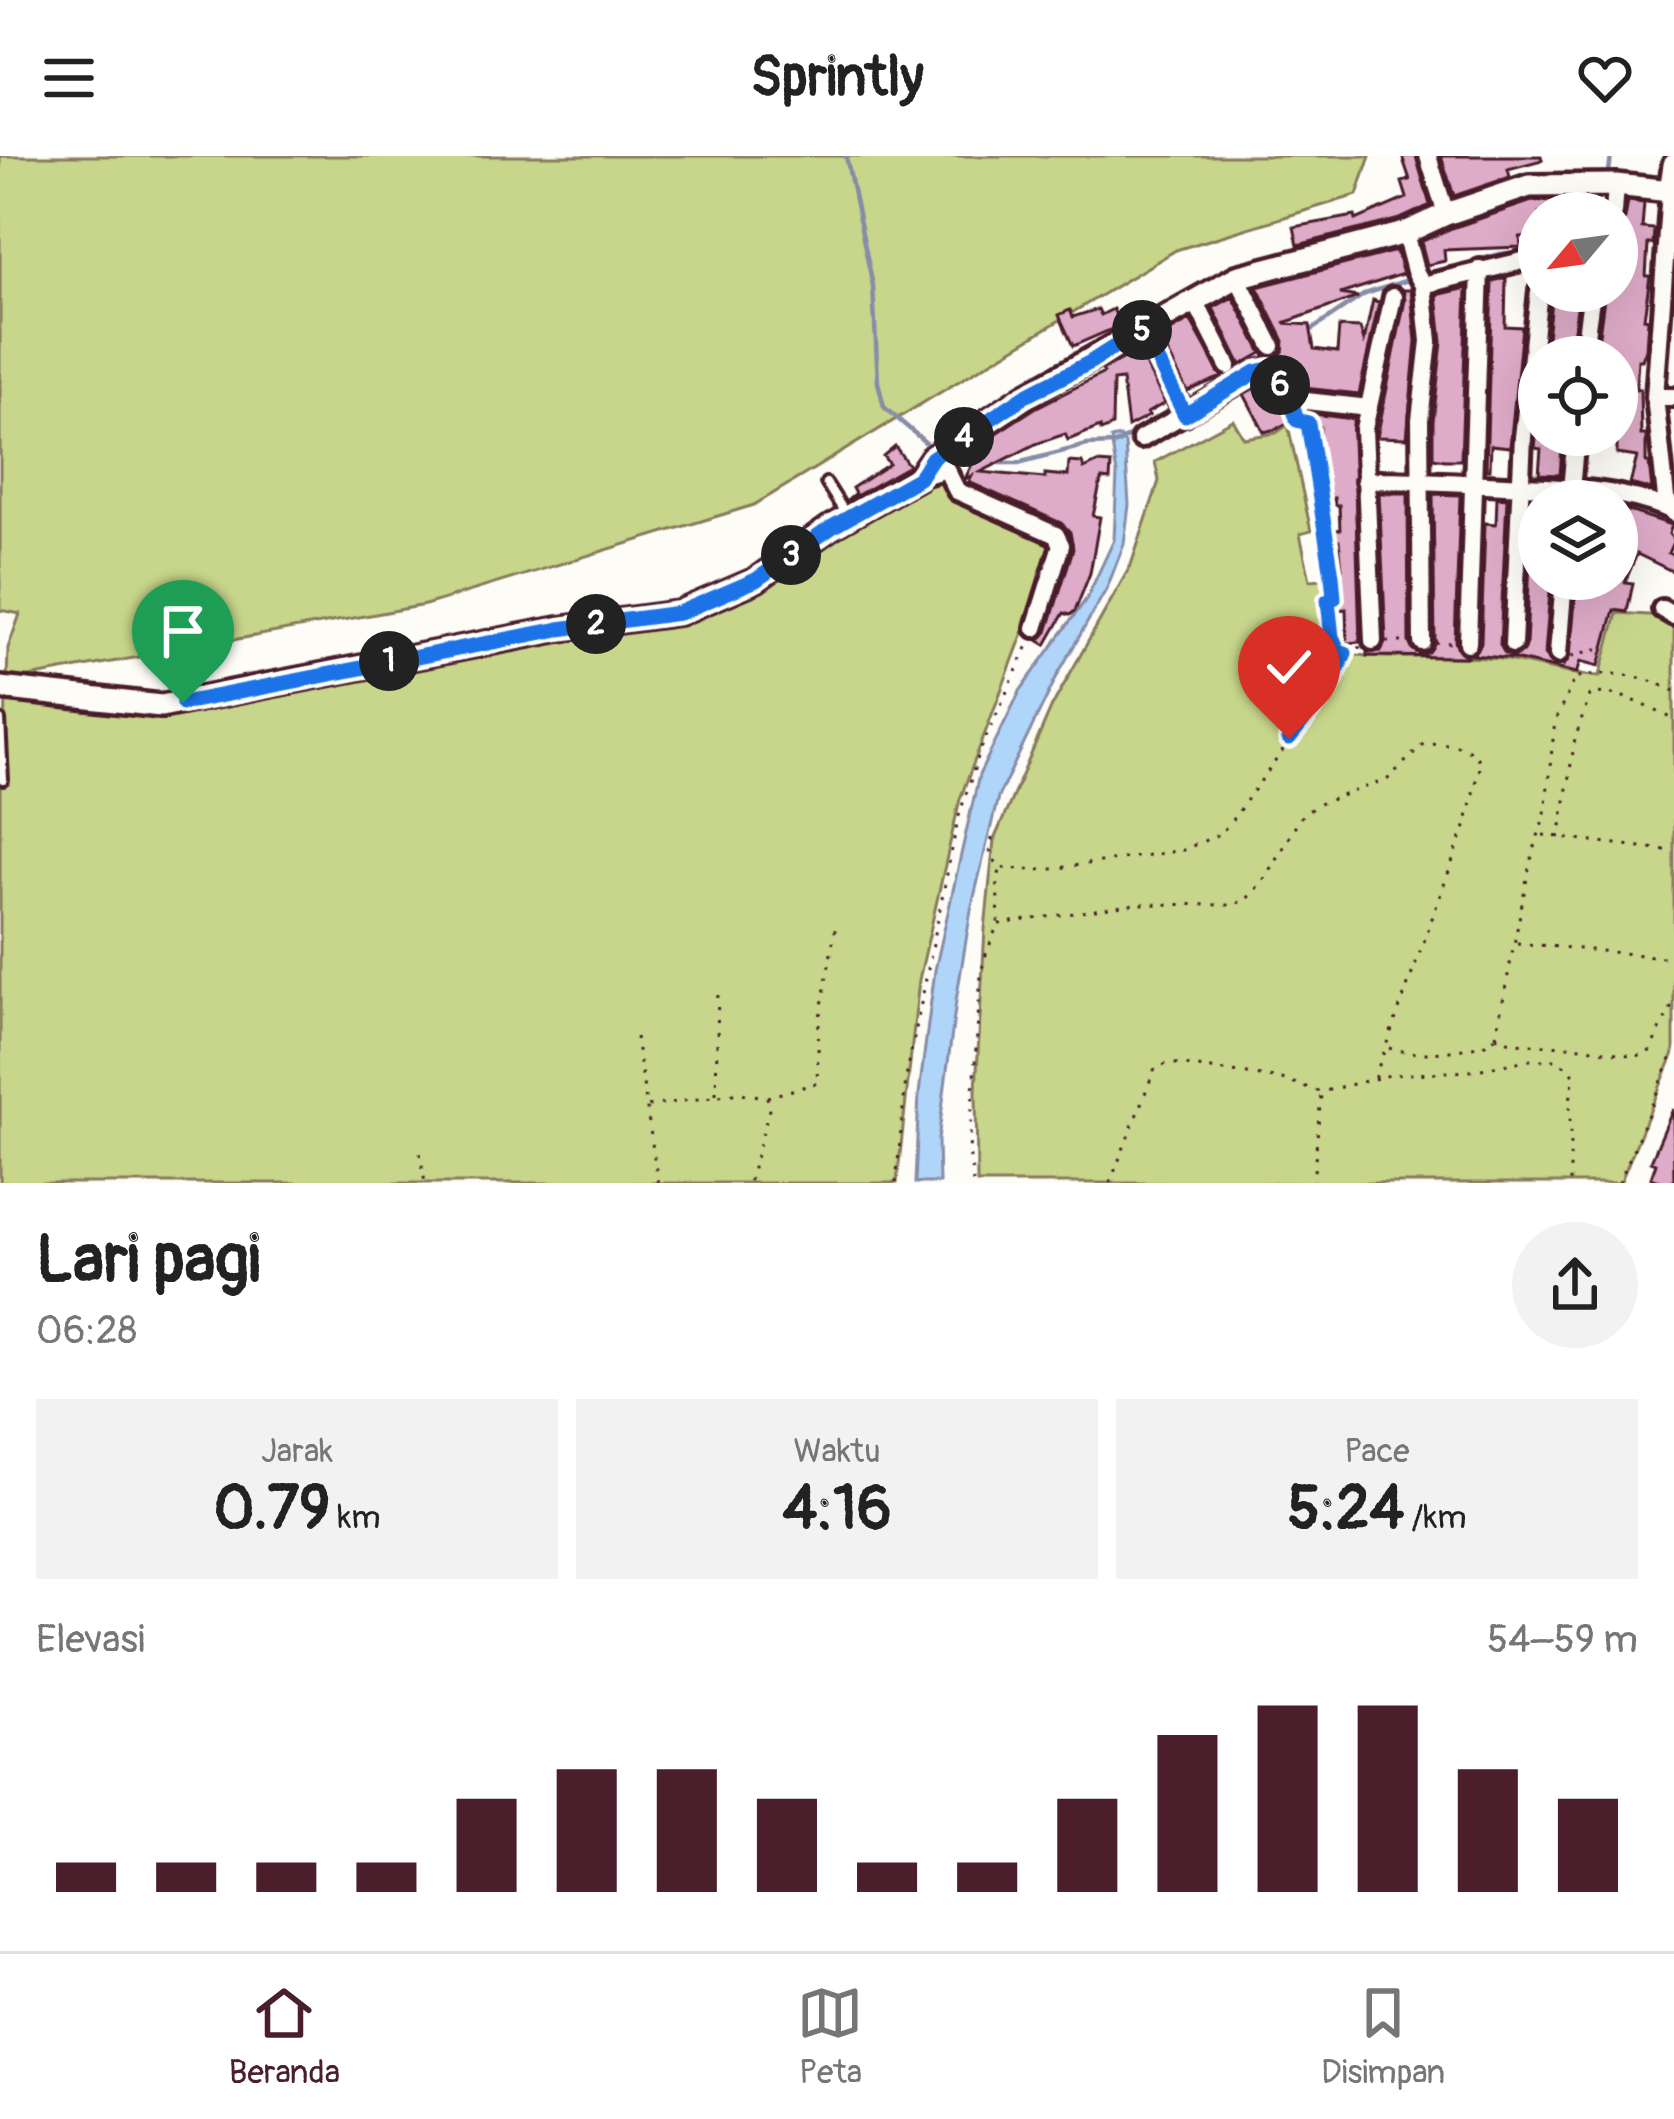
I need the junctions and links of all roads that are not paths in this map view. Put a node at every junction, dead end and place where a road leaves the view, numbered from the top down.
1 (1428, 156) edge
2 (1674, 165) edge
3 (1608, 185) junction
4 (1670, 191) junction
5 (1610, 192) edge
6 (1446, 214) junction
7 (1405, 233) junction
8 (1518, 261) edge
9 (1480, 269) junction
10 (1238, 277) junction
11 (1419, 279) junction
12 (1393, 297) dead end
13 (1195, 301) junction
14 (1537, 312) edge
15 (1142, 329) junction
16 (1272, 346) dead end
17 (1228, 366) dead end
18 (1664, 397) edge
19 (1181, 406) junction
20 (1369, 408) junction
21 (1141, 439) dead end
22 (932, 462) junction
23 (1365, 480) junction
24 (1420, 480) junction
25 (1473, 480) junction
26 (1521, 480) edge
27 (826, 483) dead end
28 (1518, 486) edge
29 (1638, 500) edge
30 (1672, 511) edge
31 (848, 517) junction
32 (1518, 531) edge
33 (1562, 600) edge
34 (1035, 628) road end
35 (1373, 641) road end
36 (1422, 642) road end
37 (1468, 643) road end
38 (1513, 644) dead end
39 (1558, 654) road end
40 (0, 688) edge
41 (0, 720) edge
42 (3, 780) edge

1 - 6 street
2 - 4 street
3 - 4 street
3 - 5 street
3 - 6 street
4 - 18 street
6 - 7 street
7 - 10 street
7 - 11 street
8 - 9 street
9 - 11 street
9 - 25 street
10 - 13 street
10 - 16 street
11 - 24 street
12 - 20 street
13 - 15 street
13 - 17 street
14 - 26 street
15 - 19 street
15 - 22 street
18 - 30 street
19 - 20 street
19 - 21 street
20 - 23 street
22 - 31 street
22 - 34 street
23 - 24 street
23 - 35 street
24 - 25 street
24 - 36 street
25 - 28 street
25 - 37 street
27 - 31 lane
29 - 30 street
31 - 40 street
32 - 38 street
33 - 39 street
41 - 42 lane

